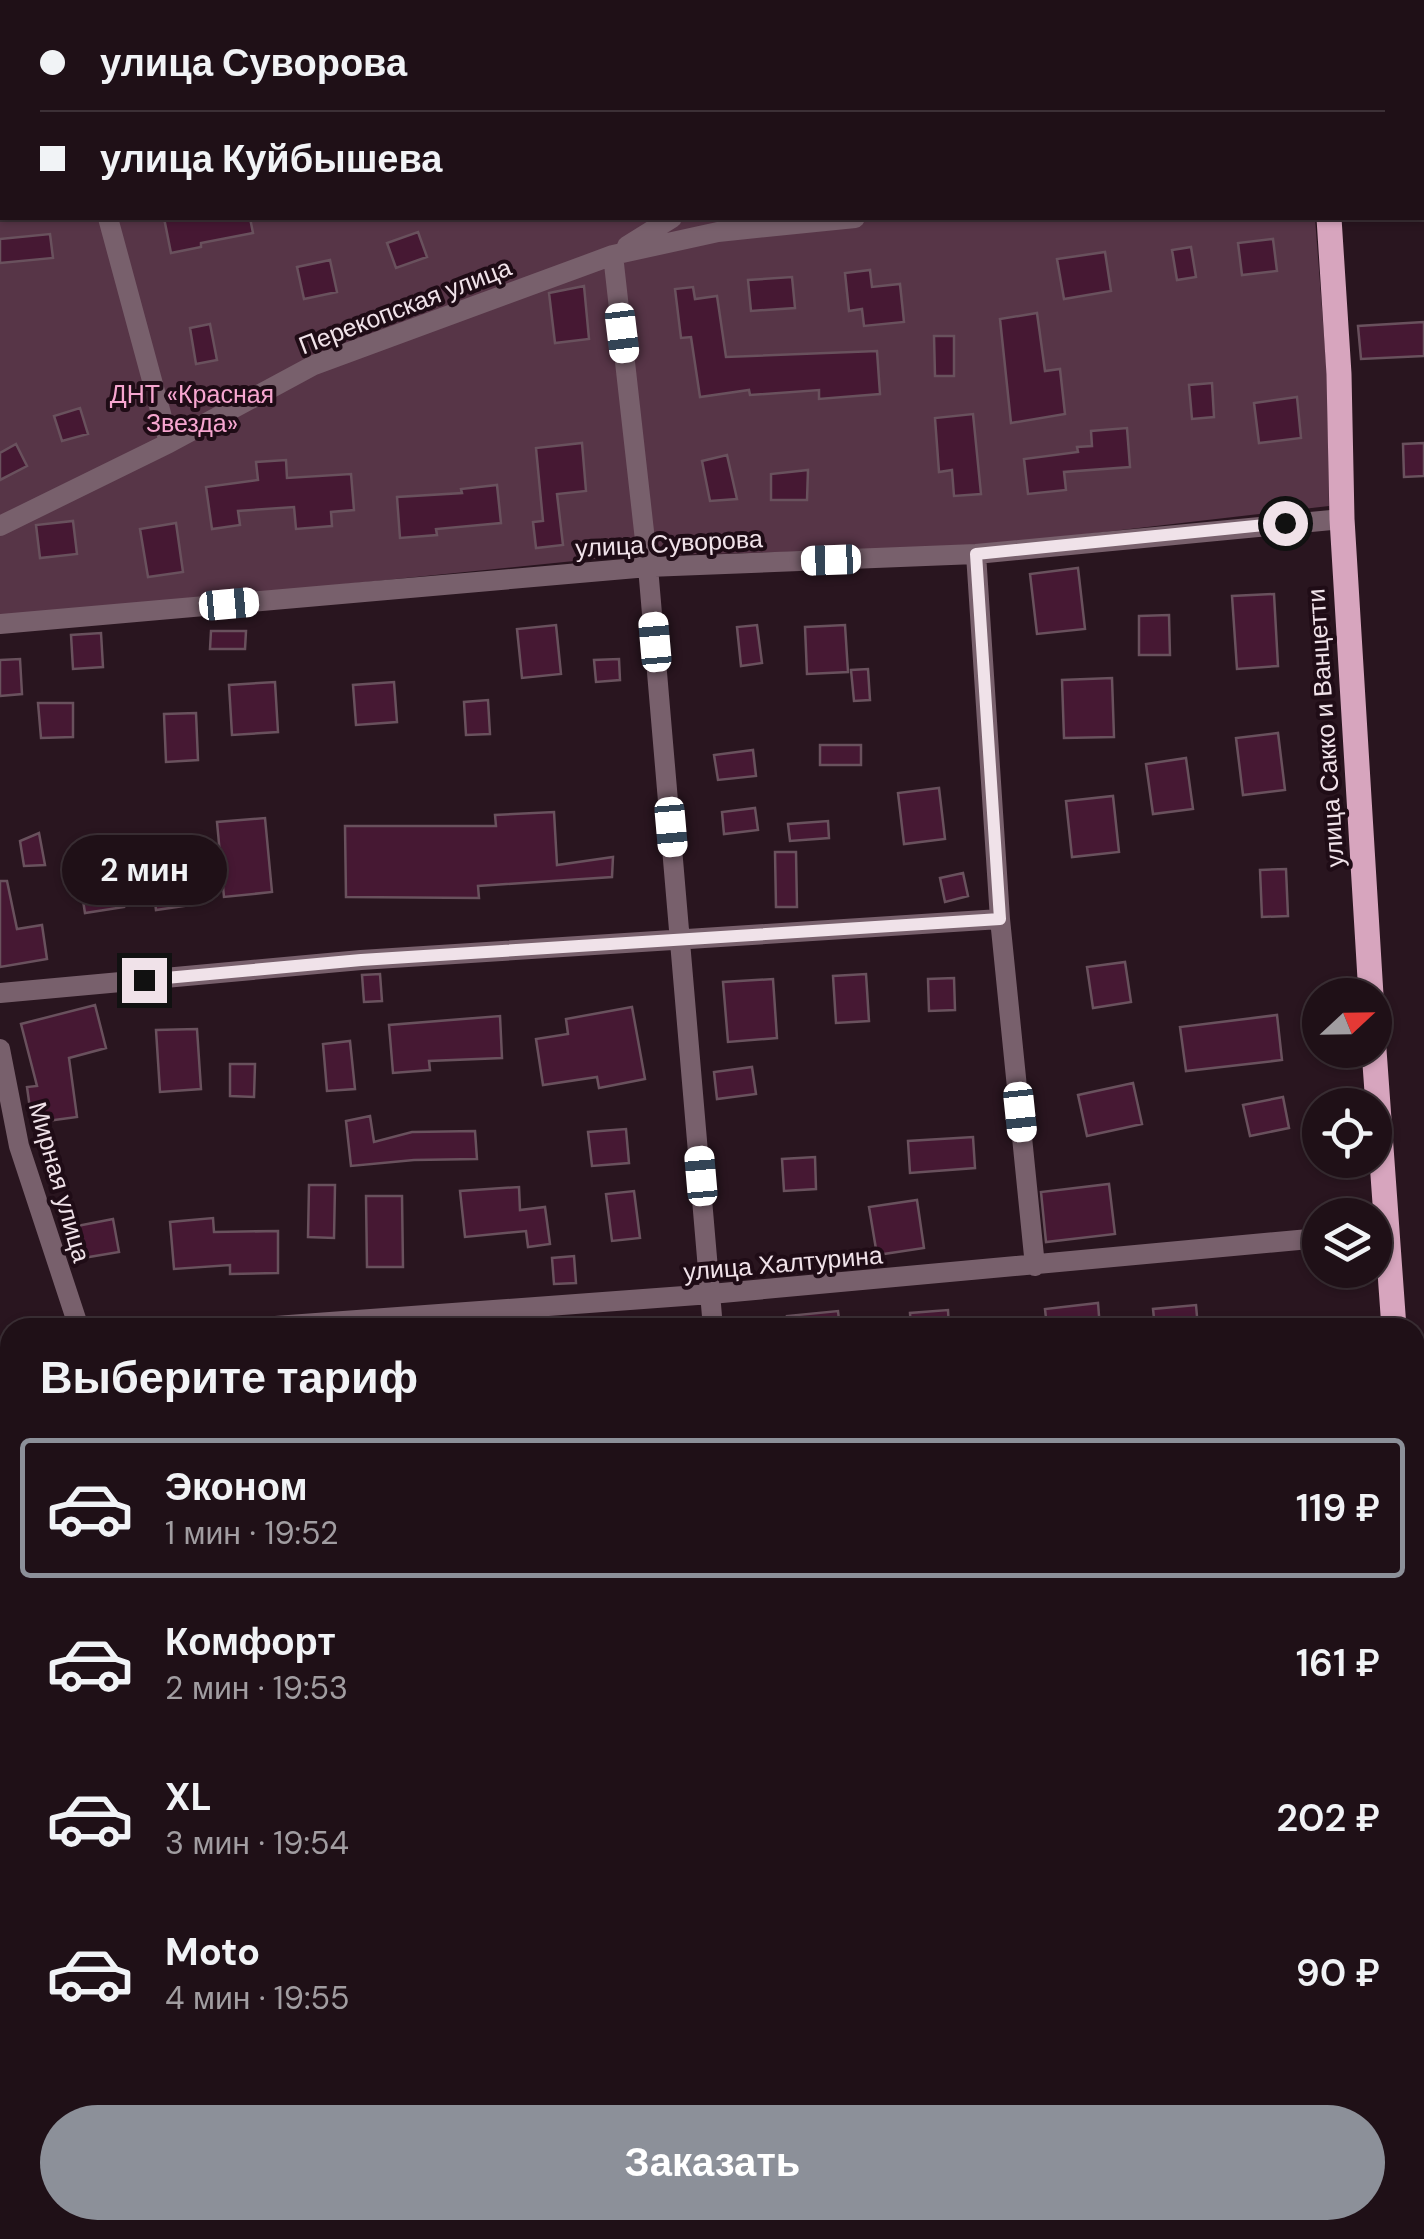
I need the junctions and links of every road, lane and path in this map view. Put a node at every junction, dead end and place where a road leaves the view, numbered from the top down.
1 (109, 220) edge
2 (669, 220) edge
3 (835, 220) edge
4 (1329, 220) edge
5 (613, 254) junction
6 (168, 443) junction
7 (1342, 519) junction
8 (0, 526) edge
9 (976, 554) junction
10 (648, 567) junction
11 (0, 624) edge
12 (1000, 919) junction
13 (680, 939) junction
14 (1370, 978) edge
15 (0, 993) edge
16 (0, 1049) edge
17 (1375, 1068) edge
18 (1379, 1198) edge
19 (1302, 1240) edge
20 (1035, 1266) junction
21 (1388, 1288) edge
22 (711, 1294) junction
23 (76, 1318) edge
24 (385, 1318) edge
25 (712, 1318) edge
26 (1393, 1318) edge

1 - 6 street
2 - 5 street
3 - 5 street, Перекопская улица
4 - 7 main road, улица Сакко и Ванцетти
5 - 6 street, Перекопская улица
5 - 10 street
6 - 8 street, Перекопская улица
7 - 9 street, улица Суворова
7 - 14 main road, улица Сакко и Ванцетти
9 - 10 street, улица Суворова
9 - 12 street
10 - 11 street, улица Суворова
10 - 13 street
12 - 13 street
12 - 20 street
13 - 15 street
13 - 22 street
16 - 23 street, Мирная улица
17 - 18 main road
19 - 20 street, улица Халтурина
20 - 22 street, улица Халтурина
21 - 26 main road
22 - 24 street, улица Халтурина
22 - 25 street

